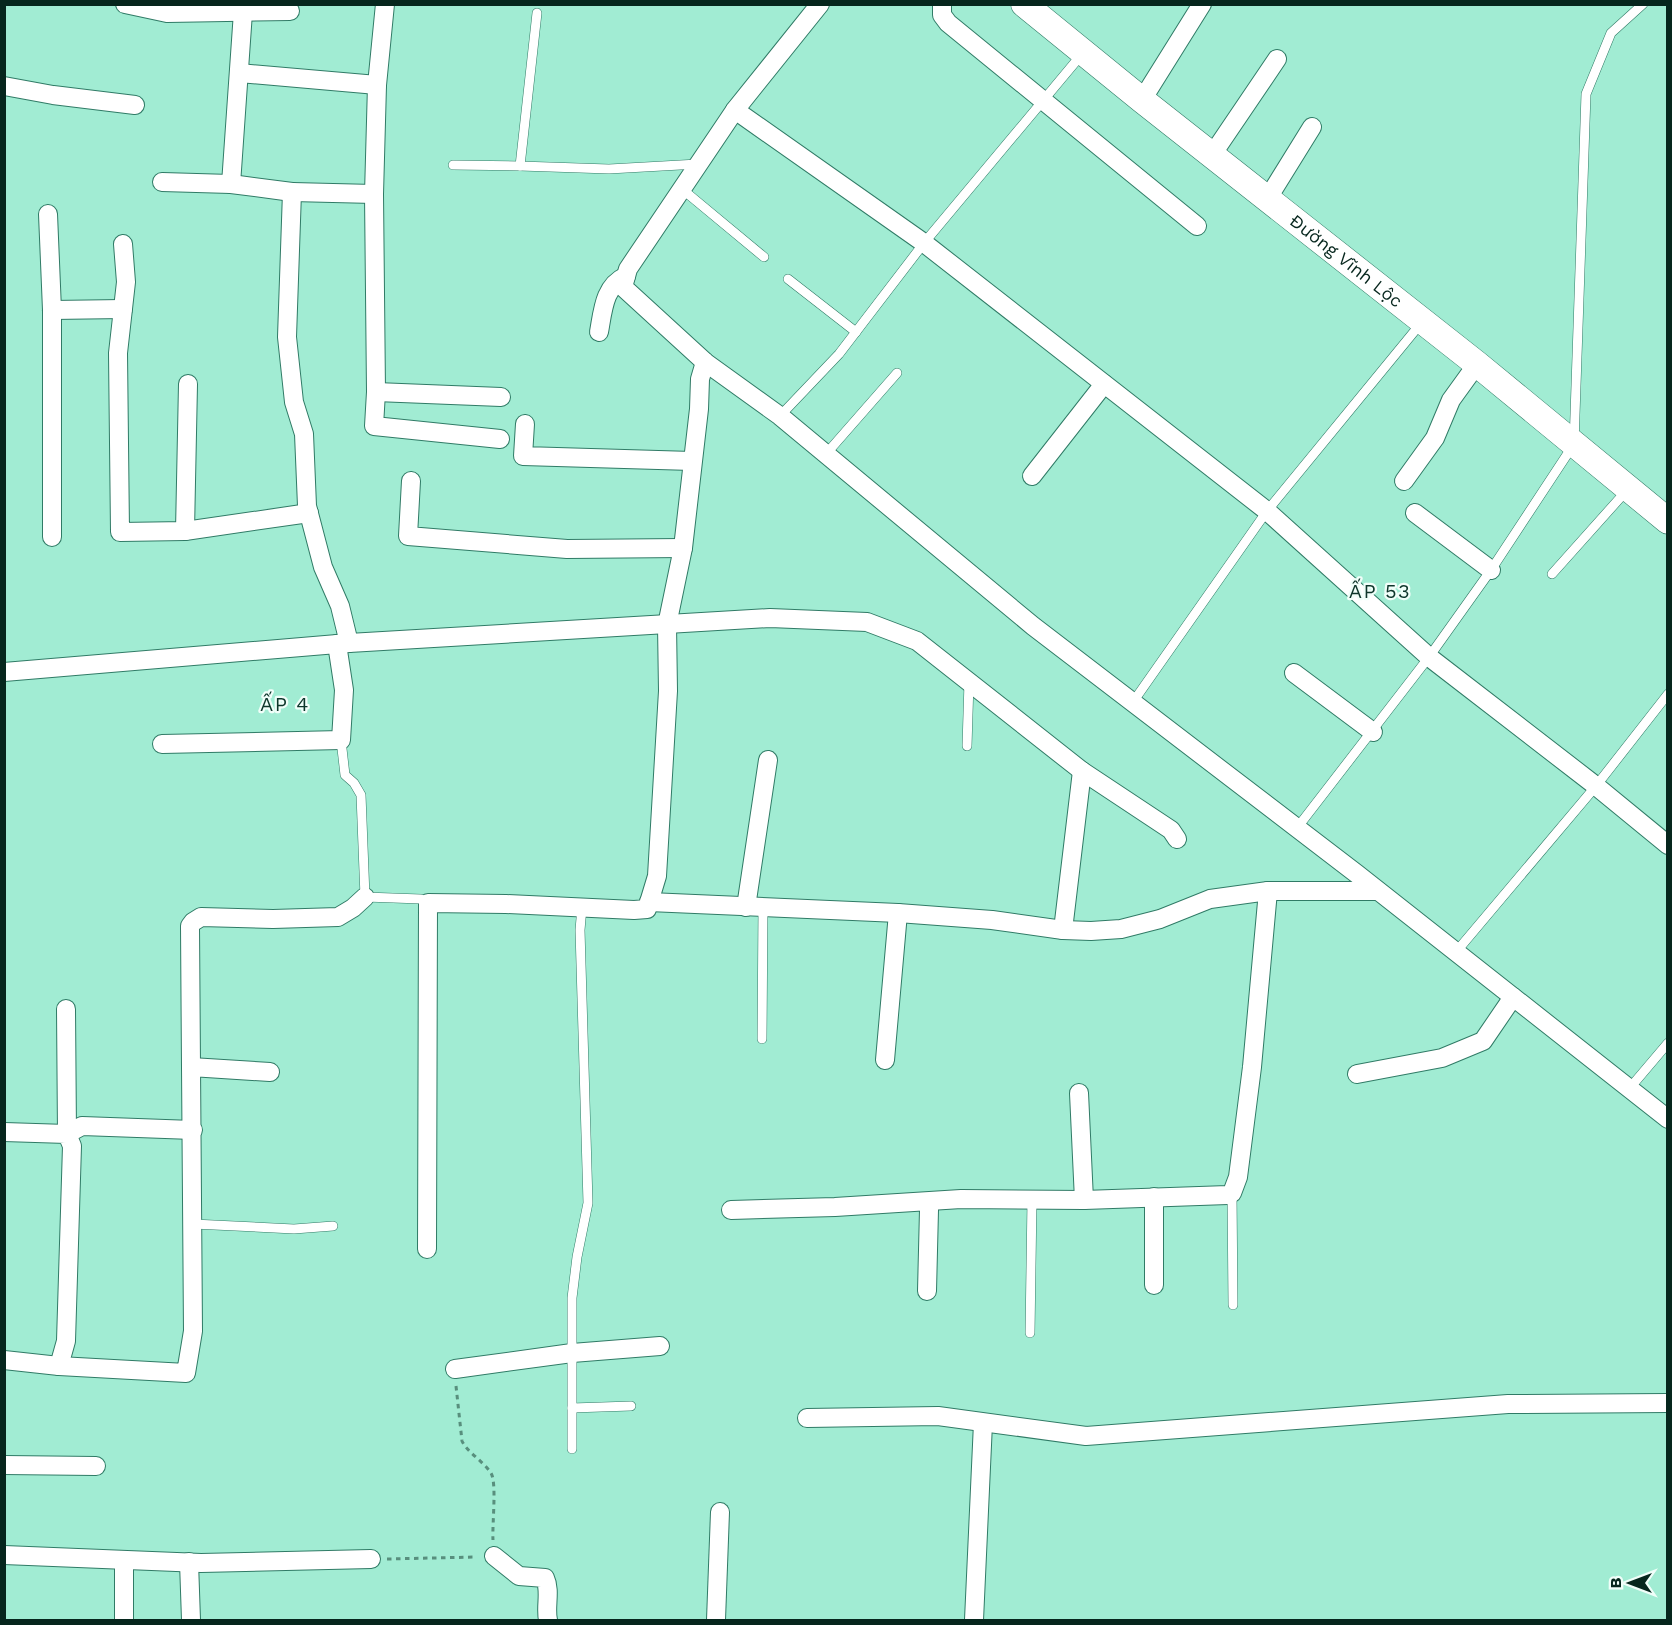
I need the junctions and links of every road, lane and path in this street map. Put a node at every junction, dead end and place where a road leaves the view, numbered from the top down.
1 (125, 4) edge
2 (384, 4) edge
3 (820, 4) edge
4 (925, 4) edge
5 (1024, 4) edge
6 (1202, 4) edge
7 (1643, 4) edge
8 (942, 5) edge
9 (290, 11) dead end
10 (243, 12) junction
11 (537, 13) dead end
12 (1083, 52) junction
13 (1277, 58) dead end
14 (239, 73) junction
15 (377, 85) junction
16 (4, 86) edge
17 (1042, 100) junction
18 (1142, 100) junction
19 (135, 105) dead end
20 (735, 110) junction
21 (1312, 127) dead end
22 (1212, 155) junction
23 (698, 164) junction
24 (453, 165) dead end
25 (520, 166) junction
26 (162, 182) dead end
27 (231, 184) junction
28 (682, 189) junction
29 (292, 192) junction
30 (374, 194) junction
31 (1268, 198) junction
32 (48, 214) dead end
33 (1197, 226) dead end
34 (924, 243) junction
35 (123, 244) dead end
36 (764, 257) dead end
37 (626, 276) junction
38 (788, 279) dead end
39 (123, 309) junction
40 (52, 310) junction
41 (1423, 321) junction
42 (599, 332) dead end
43 (856, 332) junction
44 (705, 362) junction
45 (1477, 364) junction
46 (897, 373) dead end
47 (188, 384) dead end
48 (1104, 384) junction
49 (376, 392) junction
50 (501, 396) dead end
51 (780, 416) junction
52 (525, 424) dead end
53 (500, 439) dead end
54 (1575, 444) junction
55 (826, 454) junction
56 (692, 461) junction
57 (1032, 476) dead end
58 (411, 481) dead end
59 (1404, 481) dead end
60 (1628, 489) junction
61 (1267, 511) junction
62 (309, 513) junction
63 (1414, 513) dead end
64 (1668, 520) edge
65 (185, 531) junction
66 (52, 537) dead end
67 (683, 548) junction
68 (1491, 570) junction
69 (1552, 574) dead end
70 (667, 625) junction
71 (343, 644) junction
72 (1429, 657) junction
73 (4, 672) edge
74 (1294, 673) dead end
75 (969, 682) junction
76 (1668, 694) edge
77 (1133, 702) junction
78 (1373, 732) junction
79 (341, 740) junction
80 (162, 744) dead end
81 (967, 746) dead end
82 (768, 760) dead end
83 (1082, 771) junction
84 (1596, 786) junction
85 (1297, 828) junction
86 (1177, 839) dead end
87 (1668, 845) edge
88 (1268, 891) junction
89 (1378, 891) junction
90 (365, 897) junction
91 (649, 902) junction
92 (428, 903) junction
93 (582, 908) junction
94 (754, 908) junction
95 (898, 913) junction
96 (1063, 930) junction
97 (1456, 952) junction
98 (1513, 997) junction
99 (66, 1009) dead end
100 (762, 1039) dead end
101 (1668, 1042) edge
102 (885, 1060) dead end
103 (191, 1066) junction
104 (270, 1072) dead end
105 (1357, 1074) dead end
106 (1629, 1089) junction
107 (1079, 1093) dead end
108 (1668, 1119) edge
109 (193, 1130) junction
110 (4, 1132) edge
111 (68, 1134) junction
112 (1232, 1192) junction
113 (1154, 1197) junction
114 (1032, 1200) junction
115 (1084, 1200) junction
116 (927, 1202) junction
117 (731, 1210) dead end
118 (193, 1224) junction
119 (333, 1226) dead end
120 (427, 1249) dead end
121 (1154, 1285) dead end
122 (927, 1291) dead end
123 (1233, 1305) dead end
124 (1030, 1333) dead end
125 (660, 1346) dead end
126 (572, 1353) junction
127 (4, 1360) edge
128 (59, 1366) junction
129 (455, 1369) joint
130 (1668, 1403) edge
131 (631, 1406) dead end
132 (572, 1408) junction
133 (807, 1418) dead end
134 (983, 1423) junction
135 (572, 1449) dead end
136 (4, 1464) edge
137 (96, 1466) dead end
138 (720, 1512) dead end
139 (4, 1555) edge
140 (494, 1556) junction
141 (371, 1559) joint
142 (124, 1560) junction
143 (189, 1562) junction
144 (124, 1620) edge
145 (191, 1620) edge
146 (548, 1620) edge
147 (716, 1620) edge
148 (974, 1620) edge

1 - 10 street
2 - 15 street
3 - 20 street
4 - 8 street
5 - 12 main road, Đường Vĩnh Lộc
6 - 18 street
7 - 54 lane
8 - 17 street
9 - 10 street
10 - 14 street
11 - 25 lane
12 - 17 lane
12 - 18 main road, Đường Vĩnh Lộc
13 - 22 street
14 - 15 street
14 - 27 street
15 - 30 street
16 - 19 street
17 - 33 street
17 - 34 lane
18 - 22 main road, Đường Vĩnh Lộc
20 - 23 street
20 - 34 street
21 - 31 street
22 - 31 main road, Đường Vĩnh Lộc
23 - 25 lane
23 - 28 street
24 - 25 lane
26 - 27 street
27 - 29 street
28 - 36 lane
28 - 37 street
29 - 30 street
29 - 62 street
30 - 49 street
31 - 41 main road, Đường Vĩnh Lộc
32 - 40 street
34 - 43 lane
34 - 48 street
35 - 39 street
37 - 42 street
37 - 44 street
38 - 43 lane
39 - 40 street
39 - 65 street
40 - 66 street
41 - 45 main road, Đường Vĩnh Lộc
41 - 61 lane
43 - 51 lane
44 - 51 street
44 - 56 street
45 - 54 main road, Đường Vĩnh Lộc
45 - 59 street
46 - 55 lane
47 - 65 street
48 - 57 street
48 - 61 street
49 - 50 street
49 - 53 street
51 - 55 street
52 - 56 street
54 - 60 main road, Đường Vĩnh Lộc
54 - 68 lane
55 - 77 street
56 - 67 street
58 - 67 street
60 - 64 main road, Đường Vĩnh Lộc
60 - 69 lane
61 - 72 street
61 - 77 lane
62 - 65 street
62 - 71 street
63 - 68 street
67 - 70 street
68 - 72 lane
70 - 71 street
70 - 75 street
70 - 91 street
71 - 73 street
71 - 79 street
72 - 78 lane
72 - 84 street
74 - 78 street
75 - 81 lane
75 - 83 street
76 - 84 lane
77 - 85 street
78 - 85 lane
79 - 80 street
79 - 90 lane
82 - 94 street
83 - 86 street
83 - 96 street
84 - 87 street
84 - 97 lane
85 - 89 street
88 - 89 street
88 - 96 street
88 - 112 street
89 - 97 street
90 - 92 lane
90 - 103 street
91 - 93 street
91 - 94 street
92 - 93 street
92 - 120 street
93 - 126 lane
94 - 95 street
94 - 100 lane
95 - 96 street
95 - 102 street
97 - 98 street
98 - 105 street
98 - 106 street
99 - 111 street
101 - 106 lane
103 - 104 street
103 - 109 street
106 - 108 street
107 - 115 street
109 - 111 street
109 - 118 street
110 - 111 street
111 - 128 street
112 - 113 street
112 - 123 lane
113 - 115 street
113 - 121 street
114 - 115 street
114 - 116 street
114 - 124 lane
116 - 117 street
116 - 122 street
118 - 119 lane
118 - 128 street
125 - 126 street
126 - 129 street
126 - 132 lane
127 - 128 street
129 - 140 path
130 - 134 street
131 - 132 lane
132 - 135 lane
133 - 134 street
134 - 148 street
136 - 137 street
138 - 147 street
139 - 142 street
140 - 141 path
140 - 146 street
141 - 143 street
142 - 143 street
142 - 144 street
143 - 145 street

